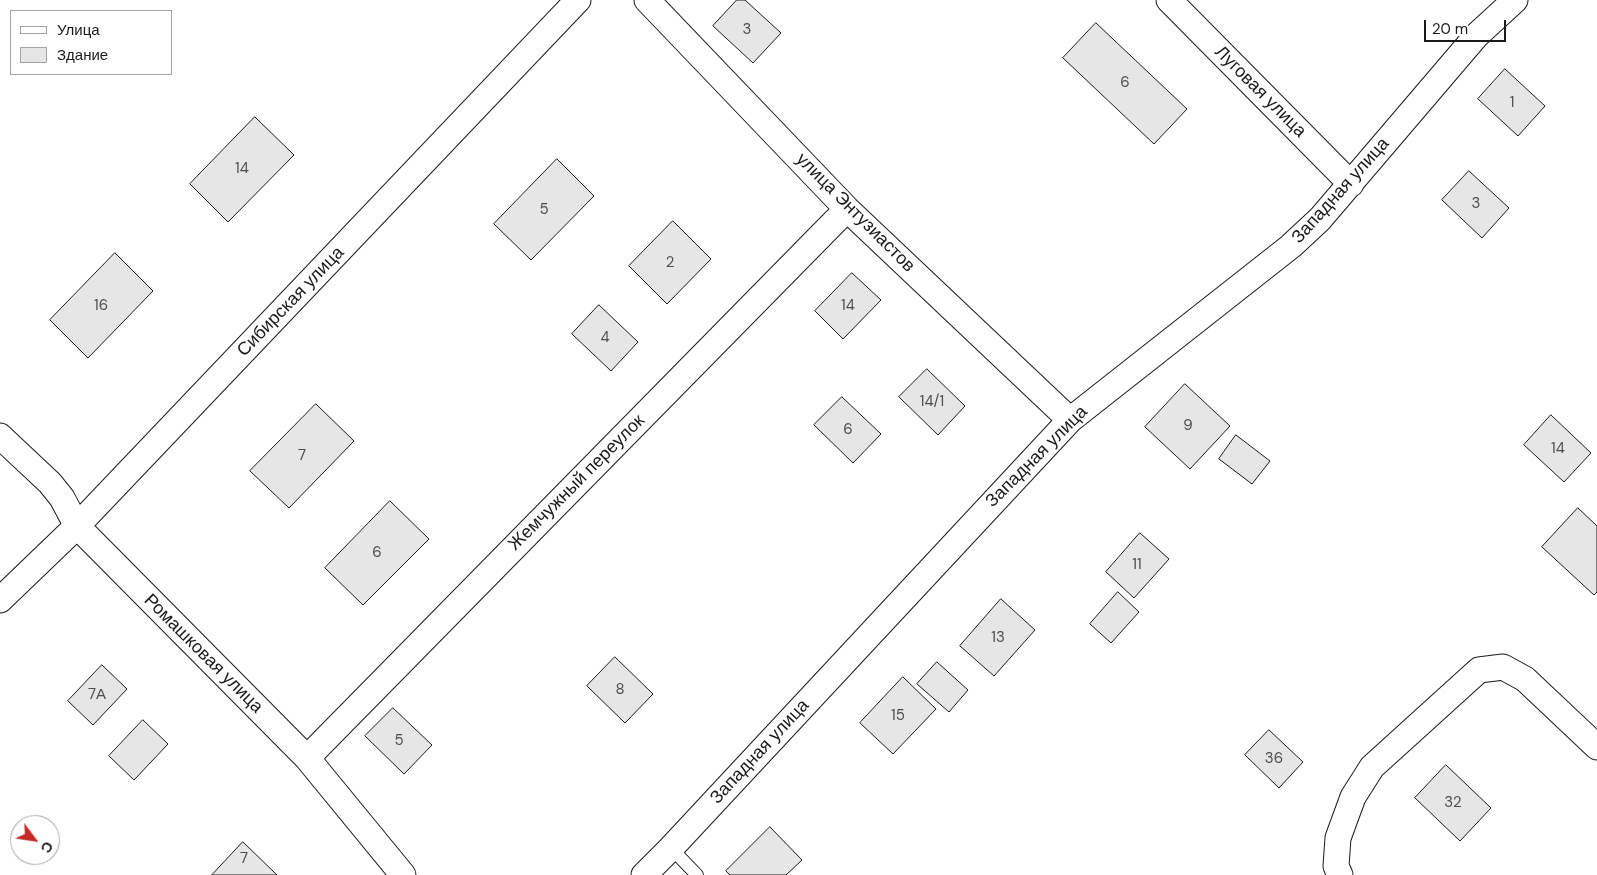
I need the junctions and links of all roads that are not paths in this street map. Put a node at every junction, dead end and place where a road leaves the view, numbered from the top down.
1 (578, 0) edge
2 (647, 0) edge
3 (1169, 0) edge
4 (1515, 0) edge
5 (1351, 184) junction
6 (847, 209) junction
7 (1070, 420) junction
8 (0, 436) edge
9 (76, 526) junction
10 (0, 600) edge
11 (1597, 747) edge
12 (307, 758) junction
13 (671, 848) junction
14 (403, 875) edge
15 (644, 875) edge
16 (697, 875) edge
17 (1340, 875) edge

1 - 9 street, Сибирская улица
2 - 6 street, улица Энтузиастов
3 - 5 street, Луговая улица
4 - 5 street, Западная улица
5 - 7 street, Западная улица
6 - 7 street, улица Энтузиастов
6 - 12 street, Жемчужный переулок
7 - 13 street, Западная улица
8 - 9 street, Ромашковая улица
9 - 10 street, Сибирская улица
9 - 12 street, Ромашковая улица
11 - 17 street
12 - 14 street, Ромашковая улица
13 - 15 street, Западная улица
13 - 16 lane

